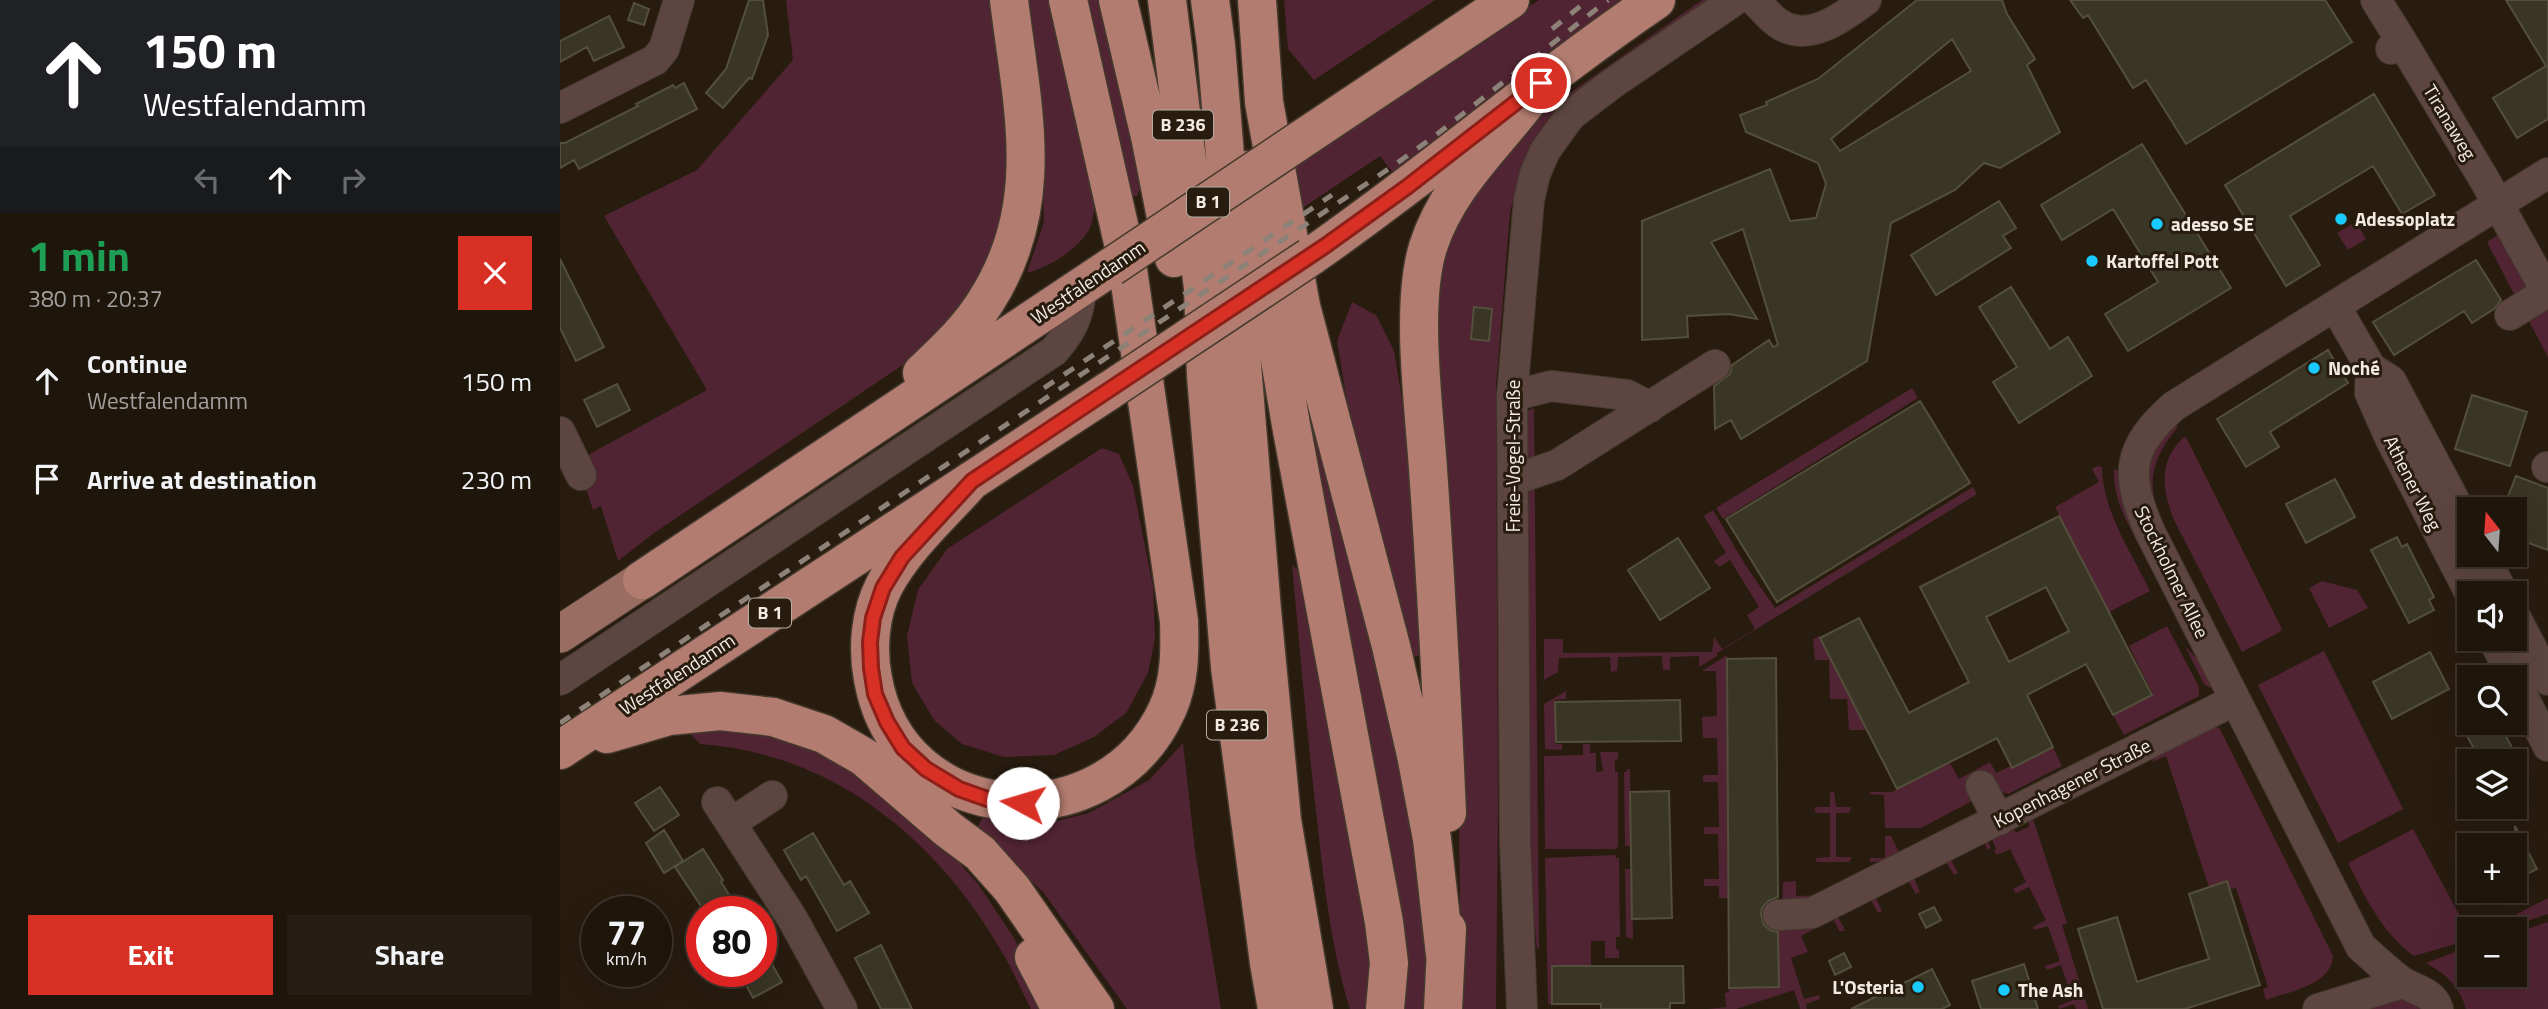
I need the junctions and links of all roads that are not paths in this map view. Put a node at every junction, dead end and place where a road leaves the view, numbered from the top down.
1 (678, 0) edge
2 (1009, 0) edge
3 (1068, 0) edge
4 (1118, 0) edge
5 (1167, 0) edge
6 (1210, 0) edge
7 (1257, 0) edge
8 (1510, 0) edge
9 (1656, 0) edge
10 (1735, 0) edge
11 (1754, 0) edge
12 (1866, 0) edge
13 (2376, 0) edge
14 (1478, 14) edge
15 (1216, 45) junction
16 (1541, 83) junction
17 (560, 108) edge
18 (2548, 173) edge
19 (2498, 204) junction
20 (1089, 282) junction
21 (2547, 293) edge
22 (2335, 306) junction
23 (2510, 315) dead end
24 (1715, 365) dead end
25 (2371, 368) junction
26 (1513, 396) junction
27 (1650, 407) junction
28 (894, 411) junction
29 (560, 432) edge
30 (581, 475) dead end
31 (1513, 480) junction
32 (972, 481) junction
33 (1215, 486) junction
34 (2457, 505) edge
35 (642, 580) joint
36 (2464, 581) edge
37 (560, 634) edge
38 (2527, 639) edge
39 (560, 680) edge
40 (2548, 680) edge
41 (2235, 700) junction
42 (2527, 705) edge
43 (2548, 746) edge
44 (564, 748) edge
45 (1981, 786) dead end
46 (772, 796) dead end
47 (1999, 820) junction
48 (949, 830) junction
49 (1778, 915) dead end
50 (2361, 947) junction
51 (1445, 955) junction
52 (2402, 983) junction
53 (1387, 996) edge
54 (2326, 1007) edge
55 (842, 1009) edge
56 (1061, 1009) edge
57 (1095, 1009) edge
58 (1277, 1009) edge
59 (1314, 1009) edge
60 (1443, 1009) edge
61 (1522, 1009) edge
62 (2438, 1009) edge

1 - 17 street
2 - 28 highway
3 - 32 highway
4 - 33 highway
5 - 33 highway, B 236
6 - 15 highway, B 236
7 - 51 highway
8 - 14 highway, Westfalendamm / B 1
9 - 16 highway, Westfalendamm / B 1
10 - 26 street, Freie-Vogel-Straße
11 - 12 street
13 - 19 street, Tiranaweg
14 - 20 highway, Westfalendamm / B 1, bridge
15 - 53 highway
15 - 59 highway, B 236
16 - 32 highway, Westfalendamm / B 1, bridge
16 - 51 highway
18 - 19 street, Stockholmer Allee
19 - 21 street, Tiranaweg
19 - 22 street, Stockholmer Allee
20 - 28 highway, Westfalendamm / B 1
20 - 39 street
21 - 23 street
22 - 25 street, Athener Weg
22 - 41 street, Stockholmer Allee
24 - 27 street
25 - 34 street, Athener Weg
25 - 36 street, Athener Weg
26 - 27 street
26 - 31 street, Freie-Vogel-Straße
27 - 31 street
28 - 35 highway, Westfalendamm / B 1
29 - 30 street
31 - 61 street, Freie-Vogel-Straße
32 - 44 highway, Westfalendamm / B 1
33 - 58 highway, B 236
35 - 37 main road, Westfalendamm / B 1
38 - 40 street
41 - 47 street, Kopenhagener Straße
41 - 50 street, Stockholmer Allee
42 - 43 street
44 - 48 highway
45 - 47 street
46 - 55 street
47 - 49 street, Kopenhagener Straße
48 - 56 highway
48 - 57 highway
50 - 52 street, Stockholmer Allee
50 - 54 street
51 - 60 highway
52 - 54 street
52 - 62 street, Stockholmer Allee

